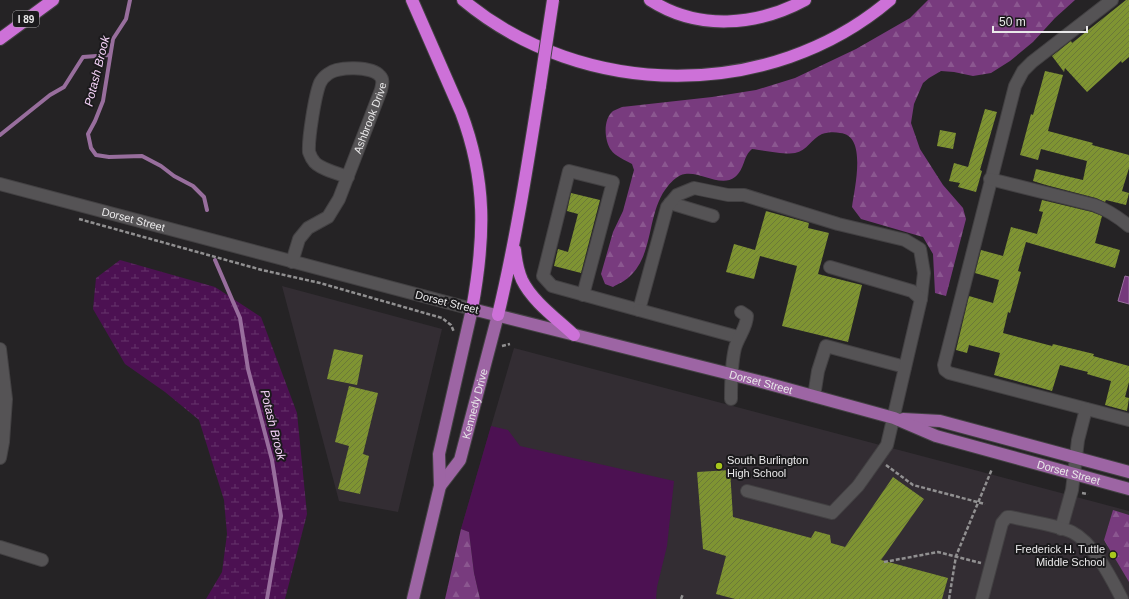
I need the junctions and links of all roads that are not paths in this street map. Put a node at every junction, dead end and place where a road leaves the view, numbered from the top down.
1 (53, 0) edge
2 (412, 0) edge
3 (464, 0) edge
4 (553, 0) edge
5 (650, 0) edge
6 (805, 0) edge
7 (890, 0) edge
8 (1112, 0) edge
9 (0, 39) edge
10 (348, 177) junction
11 (990, 180) junction
12 (0, 184) edge
13 (670, 204) junction
14 (714, 216) dead end
15 (1129, 226) edge
16 (515, 234) junction
17 (292, 262) junction
18 (830, 267) dead end
19 (583, 295) junction
20 (920, 299) junction
21 (472, 309) junction
22 (639, 310) junction
23 (741, 312) dead end
24 (498, 315) junction
25 (574, 335) junction
26 (738, 337) junction
27 (0, 349) edge
28 (905, 367) junction
29 (731, 374) junction
30 (814, 396) junction
31 (731, 399) dead end
32 (1086, 409) junction
33 (894, 418) junction
34 (1129, 420) edge
35 (1075, 457) junction
36 (0, 458) edge
37 (1129, 472) edge
38 (1074, 474) junction
39 (440, 486) junction
40 (1129, 489) edge
41 (746, 491) dead end
42 (1061, 529) junction
43 (0, 548) edge
44 (42, 560) dead end
45 (413, 599) edge
46 (982, 599) edge
47 (1122, 599) edge

1 - 9 highway, I 89
2 - 21 highway
3 - 7 highway
4 - 16 highway, bridge
5 - 6 highway
8 - 11 street
10 - 10 street, Ashbrook Drive
10 - 17 street, Ashbrook Drive
11 - 15 street
11 - 32 street
12 - 17 street, Dorset Street
13 - 14 street
13 - 20 street
13 - 22 street
16 - 24 highway
16 - 25 highway
17 - 21 street, Dorset Street
18 - 20 street
19 - 19 street
19 - 22 street
20 - 28 street
21 - 24 main road, Dorset Street
21 - 39 main road, Kennedy Drive
22 - 26 street
23 - 26 street
24 - 25 main road, Dorset Street
24 - 39 main road, Kennedy Drive
25 - 29 main road, Dorset Street
26 - 29 street
27 - 36 street
28 - 30 street
28 - 33 street
29 - 30 main road, Dorset Street
29 - 31 street
30 - 33 main road, Dorset Street
32 - 34 street
32 - 35 street
33 - 35 main road, Dorset Street
33 - 38 main road, Dorset Street
33 - 41 street
35 - 37 main road, Dorset Street
35 - 38 street
38 - 40 main road, Dorset Street
38 - 42 street
39 - 45 main road, Kennedy Drive
42 - 46 street
42 - 47 street
43 - 44 street

